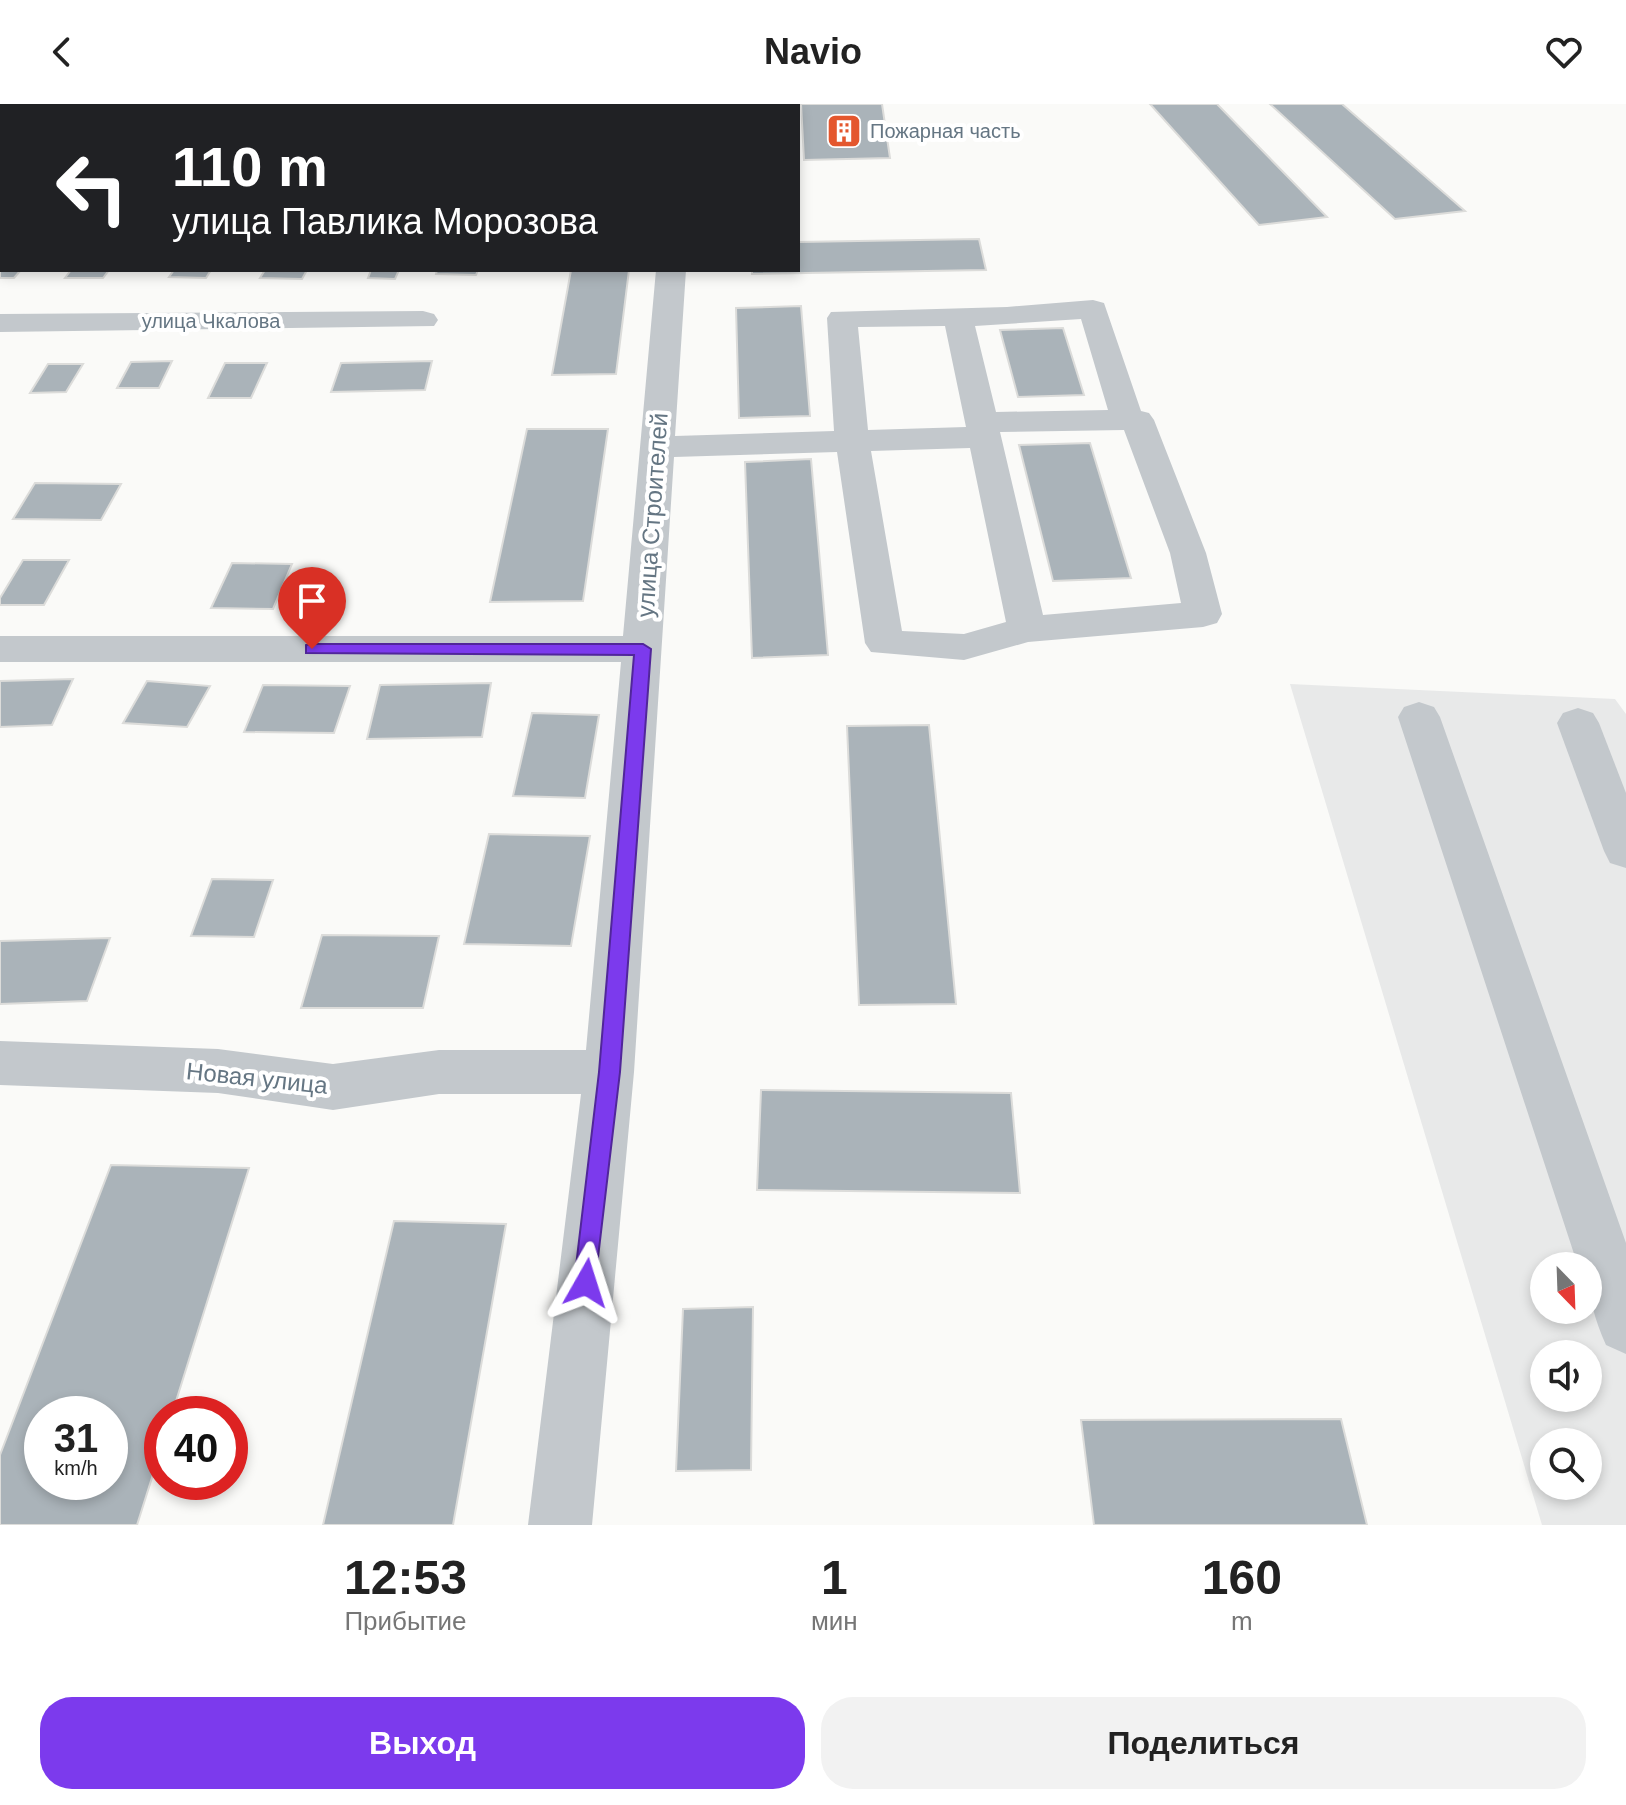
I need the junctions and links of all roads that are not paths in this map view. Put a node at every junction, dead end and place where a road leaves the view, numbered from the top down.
1 (671, 272) edge
2 (958, 317) junction
3 (423, 320) dead end
4 (0, 323) edge
5 (1127, 420) junction
6 (985, 430) junction
7 (852, 440) junction
8 (656, 447) junction
9 (1027, 629) junction
10 (0, 649) edge
11 (643, 649) junction
12 (1419, 717) dead end
13 (1578, 723) dead end
14 (1626, 851) edge
15 (0, 1063) edge
16 (609, 1072) junction
17 (1612, 1245) edge
18 (1626, 1325) edge
19 (560, 1525) edge

1 - 8 street, улица Строителей
2 - 5 street
2 - 6 street
2 - 7 street
3 - 4 street, улица Чкалова
5 - 6 street
5 - 9 street
6 - 7 street
6 - 9 street
7 - 8 street
7 - 9 street
8 - 11 street, улица Строителей
10 - 11 street
11 - 16 street, улица Строителей
12 - 17 street
13 - 14 street
15 - 16 street, Новая улица
16 - 19 street, улица Строителей
17 - 18 street

